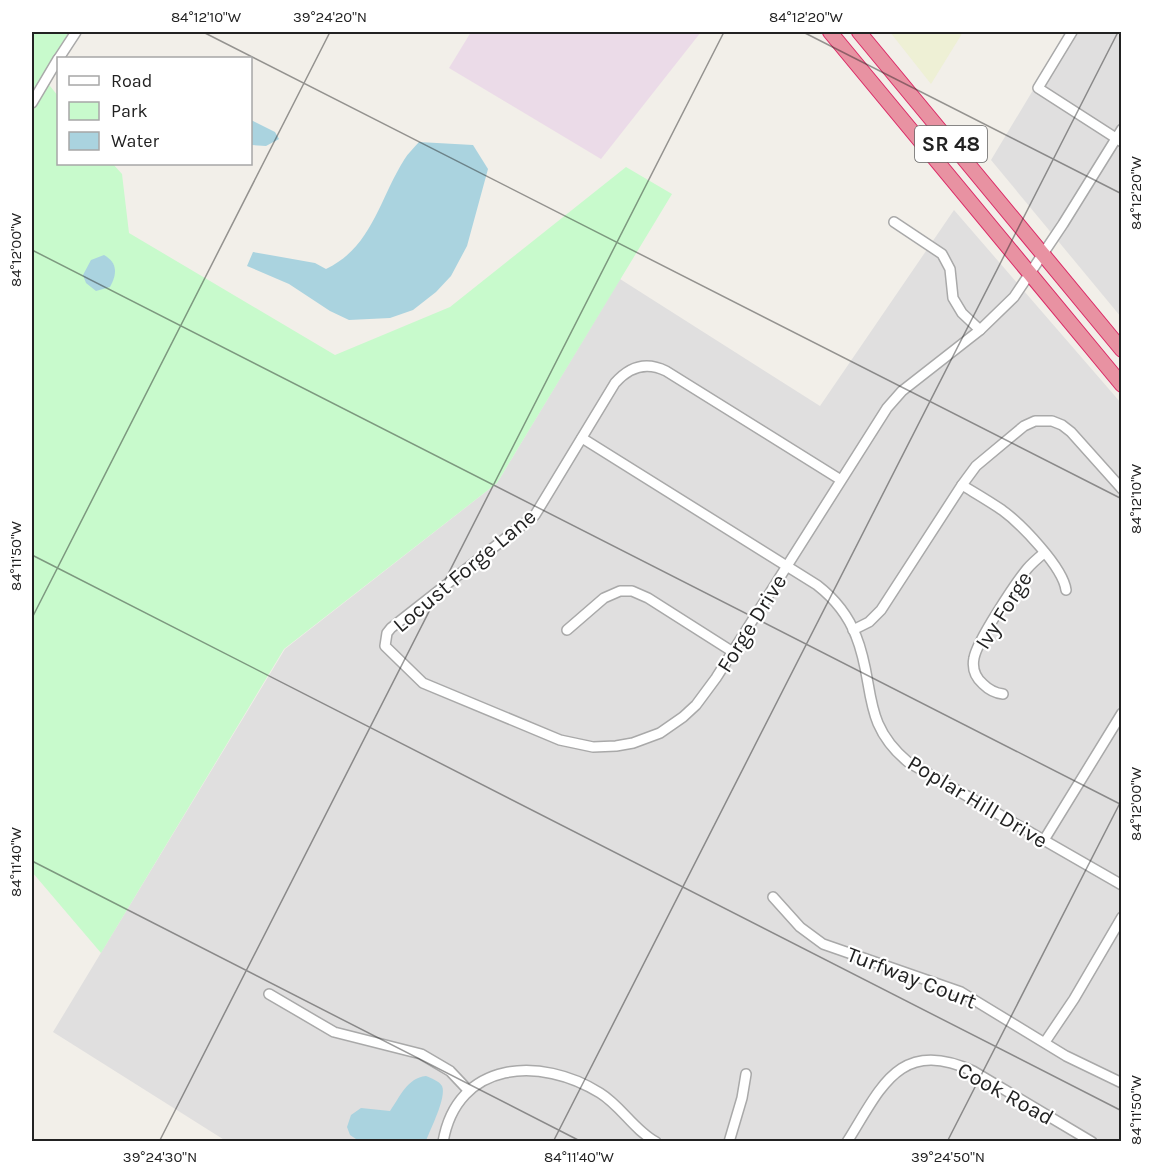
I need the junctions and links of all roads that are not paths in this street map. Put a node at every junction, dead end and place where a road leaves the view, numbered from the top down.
1 (76, 32) edge
2 (829, 32) edge
3 (859, 32) edge
4 (1072, 32) edge
5 (60, 57) edge
6 (57, 62) edge
7 (32, 103) edge
8 (1122, 129) edge
9 (1118, 140) edge
10 (894, 222) dead end
11 (1043, 256) junction
12 (1030, 276) junction
13 (980, 330) junction
14 (1122, 350) edge
15 (1122, 385) edge
16 (582, 438) junction
17 (841, 480) junction
18 (962, 485) junction
19 (1122, 489) edge
20 (1044, 553) junction
21 (787, 566) junction
22 (1066, 590) dead end
23 (567, 630) dead end
24 (853, 630) junction
25 (385, 646) joint
26 (733, 652) junction
27 (1003, 694) dead end
28 (1122, 713) edge
29 (1044, 840) junction
30 (1122, 885) edge
31 (773, 897) dead end
32 (1122, 916) edge
33 (269, 993) dead end
34 (1045, 1042) junction
35 (746, 1074) dead end
36 (1122, 1083) edge
37 (468, 1090) junction
38 (443, 1142) edge
39 (656, 1142) edge
40 (729, 1142) edge
41 (847, 1142) edge
42 (1092, 1142) edge

1 - 5 street
2 - 12 highway, SR 48
3 - 11 highway, SR 48
4 - 9 street
6 - 7 street
8 - 9 street, Forge Drive
9 - 11 street, Forge Drive
10 - 13 street
11 - 12 street, Forge Drive
11 - 14 highway, SR 48
12 - 13 street, Forge Drive
12 - 15 highway, SR 48
13 - 17 street, Forge Drive
16 - 17 street, Locust Forge Lane
16 - 21 street, Poplar Hill Drive
16 - 25 street, Locust Forge Lane
17 - 21 street, Forge Drive
18 - 19 street
18 - 20 street
18 - 24 street
20 - 22 street
20 - 27 street, Ivy Forge
21 - 24 street, Poplar Hill Drive
21 - 26 street, Forge Drive
23 - 26 street
24 - 29 street, Poplar Hill Drive
25 - 26 street, Forge Drive
28 - 29 street
29 - 30 street, Poplar Hill Drive
31 - 34 street, Turfway Court
32 - 34 street
33 - 37 street
34 - 36 street, Turfway Court
35 - 40 street
37 - 38 street
37 - 39 street
41 - 42 street, Cook Road

